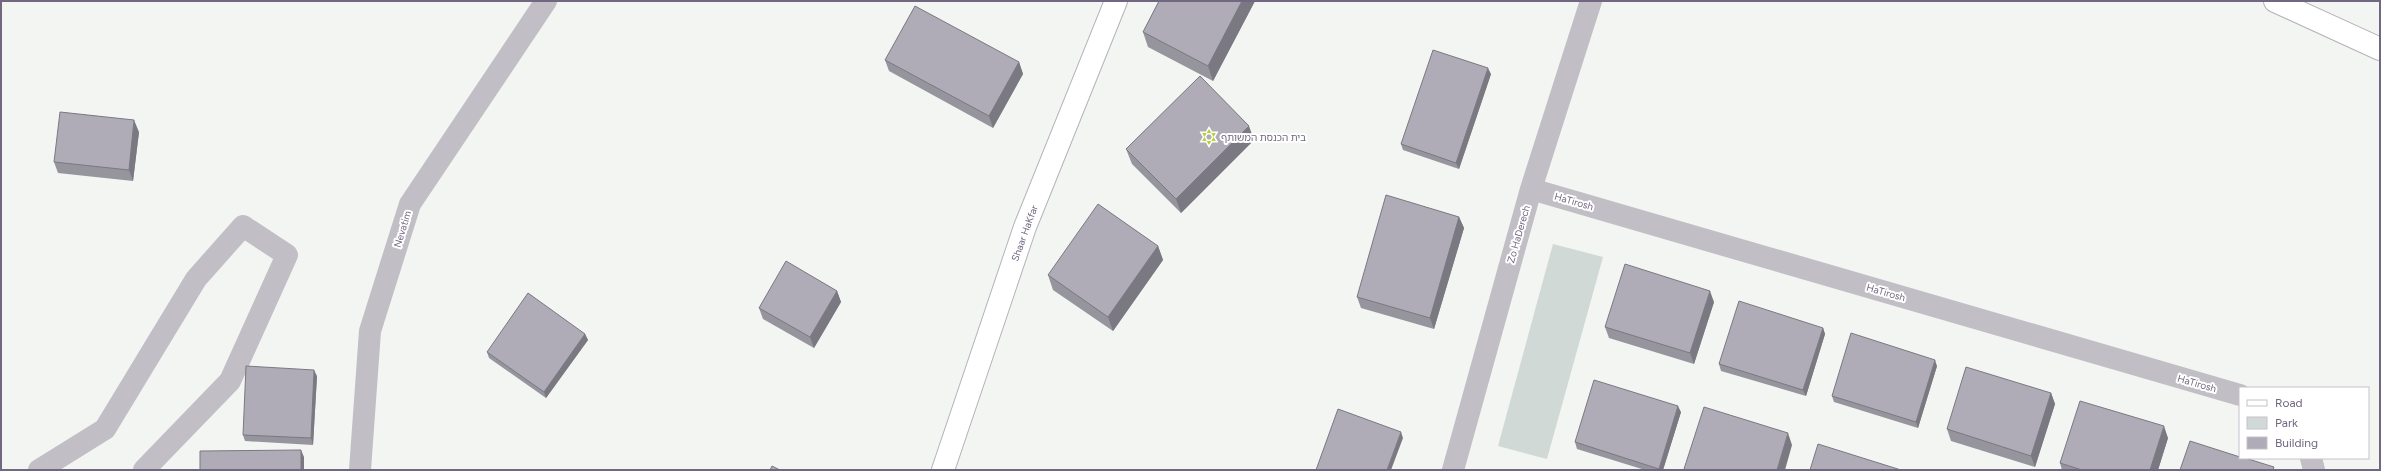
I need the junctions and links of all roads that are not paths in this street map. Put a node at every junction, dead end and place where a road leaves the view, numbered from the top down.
1 (546, 1) edge
2 (1116, 1) edge
3 (1591, 1) edge
4 (2275, 1) edge
5 (2380, 49) edge
6 (1531, 189) junction
7 (2239, 395) edge
8 (2311, 459) edge
9 (39, 470) edge
10 (144, 470) edge
11 (360, 470) edge
12 (942, 470) edge
13 (1453, 470) edge
14 (2314, 470) edge

1 - 11 street, Nevatim
2 - 12 main road, Shaar HaKfar
3 - 6 street, Zo HaDerech
4 - 5 main road
6 - 7 street, HaTirosh
6 - 13 street, Zo HaDerech
8 - 14 street
9 - 10 street

